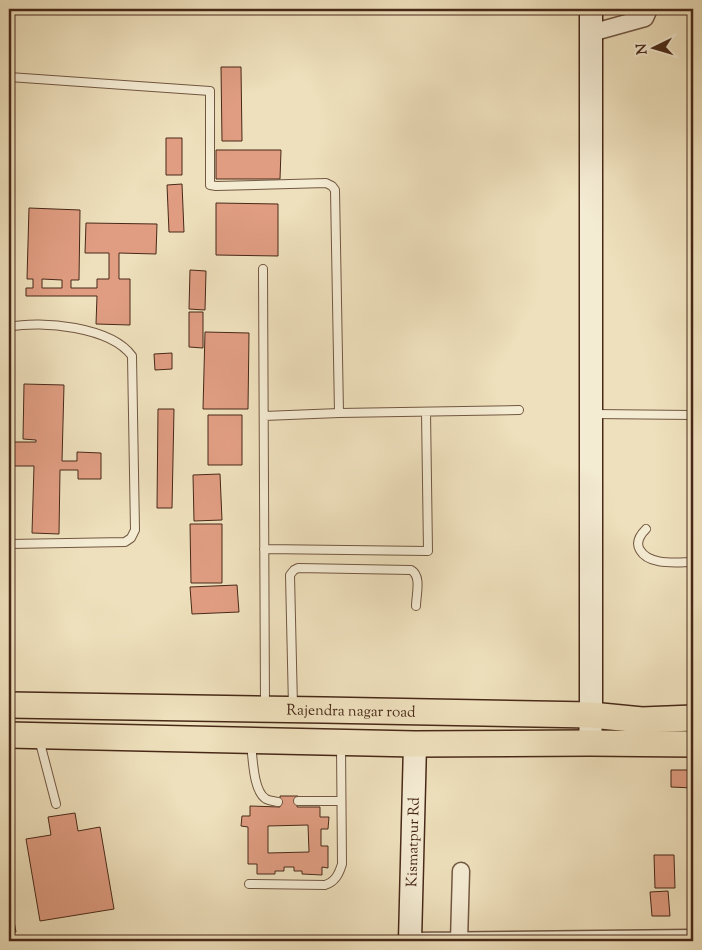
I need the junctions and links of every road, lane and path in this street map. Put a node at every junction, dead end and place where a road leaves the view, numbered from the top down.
1 (591, 9) edge
2 (649, 9) edge
3 (591, 34) junction
4 (9, 77) edge
5 (263, 269) dead end
6 (9, 327) edge
7 (520, 410) dead end
8 (426, 412) junction
9 (339, 413) junction
10 (591, 414) junction
11 (693, 414) edge
12 (264, 416) junction
13 (646, 530) dead end
14 (9, 544) edge
15 (264, 549) junction
16 (693, 562) edge
17 (416, 606) dead end
18 (9, 705) edge
19 (37, 706) junction
20 (266, 709) junction
21 (293, 709) junction
22 (591, 715) junction
23 (693, 718) edge
24 (9, 735) edge
25 (38, 735) junction
26 (250, 740) junction
27 (341, 742) junction
28 (590, 743) junction
29 (415, 744) junction
30 (693, 744) edge
31 (341, 801) junction
32 (278, 802) dead end
33 (298, 802) dead end
34 (56, 804) dead end
35 (461, 871) dead end
36 (249, 884) dead end
37 (693, 938) edge
38 (410, 941) edge
39 (459, 941) edge

1 - 3 street
2 - 3 street
3 - 10 street
4 - 9 lane
5 - 12 lane
6 - 14 lane
7 - 8 lane
8 - 9 lane
8 - 15 lane
9 - 12 lane
10 - 11 lane
10 - 22 street
12 - 15 lane
13 - 16 lane
15 - 20 lane
17 - 21 lane
18 - 19 main road, Rajendra nagar road
19 - 20 main road, Rajendra nagar road
19 - 25 main road
20 - 21 main road, Rajendra nagar road
21 - 22 main road, Rajendra nagar road
22 - 23 main road, Rajendra nagar road
22 - 28 street
24 - 25 main road
25 - 26 main road
25 - 34 lane
26 - 27 main road
26 - 32 lane
27 - 29 main road
27 - 31 lane
28 - 29 main road
28 - 30 main road
29 - 38 street, Kismatpur Rd
31 - 33 lane
31 - 36 lane
35 - 39 street
37 - 39 street
38 - 39 street

